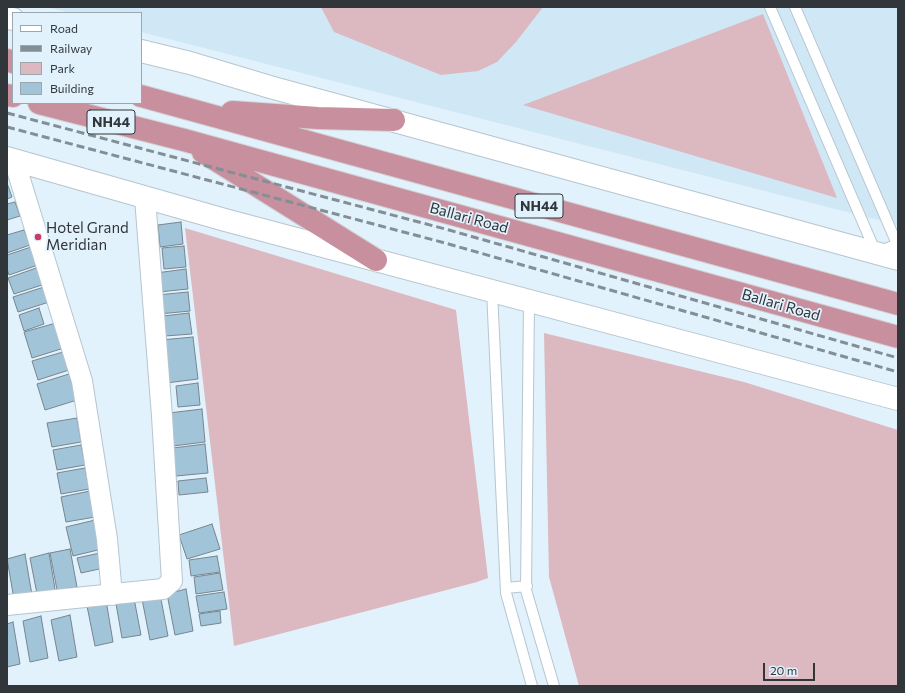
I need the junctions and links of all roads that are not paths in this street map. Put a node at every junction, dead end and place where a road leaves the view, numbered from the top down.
1 (770, 7) edge
2 (795, 7) edge
3 (142, 51) edge
4 (142, 96) edge
5 (43, 104) edge
6 (181, 108) junction
7 (394, 120) junction
8 (184, 140) junction
9 (10, 159) edge
10 (146, 198) junction
11 (876, 253) junction
12 (898, 259) edge
13 (376, 260) junction
14 (492, 291) junction
15 (530, 301) junction
16 (898, 304) edge
17 (898, 337) edge
18 (898, 399) edge
19 (527, 586) junction
20 (506, 588) junction
21 (112, 595) junction
22 (7, 606) edge
23 (532, 686) edge
24 (554, 686) edge

1 - 11 lane
2 - 11 lane
3 - 7 street
4 - 6 highway, Ballari Road / NH44
5 - 8 highway, Ballari Road / NH44
6 - 7 highway
6 - 16 highway, Ballari Road / NH44
7 - 11 street
8 - 13 highway
8 - 17 highway, Ballari Road / NH44
9 - 10 street
9 - 21 street
10 - 13 street
10 - 21 street
11 - 12 street
13 - 14 street
14 - 15 street
14 - 20 lane
15 - 18 street
15 - 19 lane
19 - 20 lane
19 - 24 lane
20 - 23 lane
21 - 22 street

